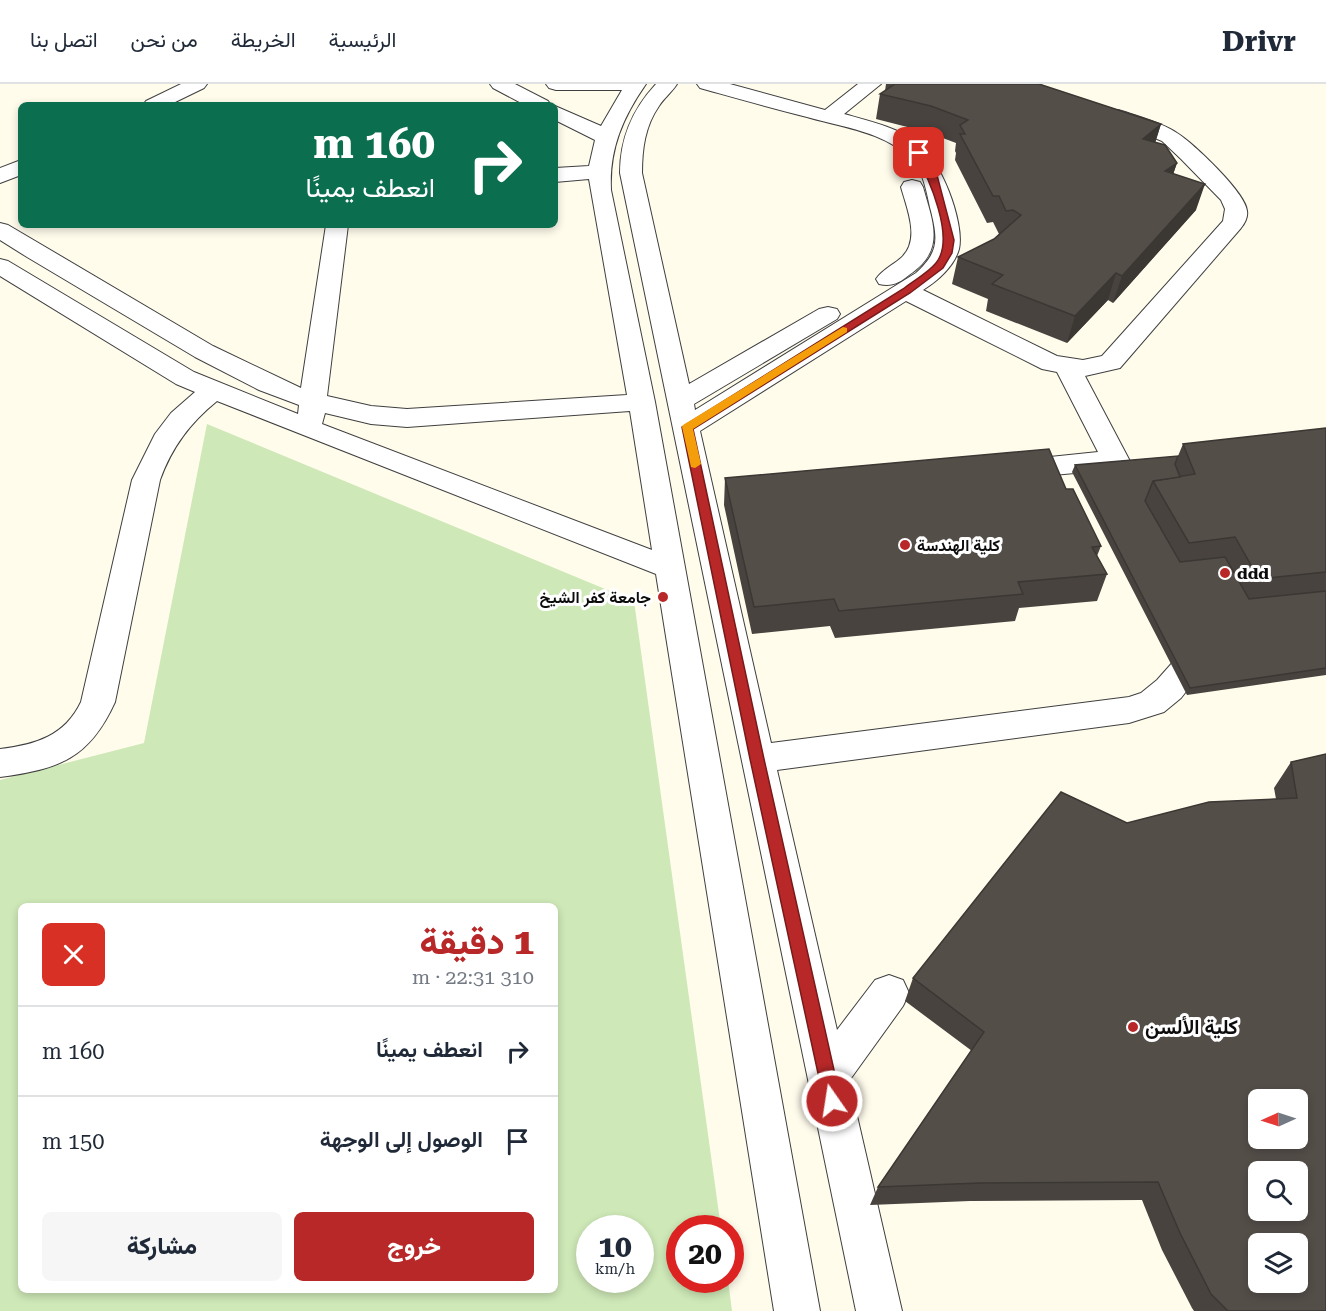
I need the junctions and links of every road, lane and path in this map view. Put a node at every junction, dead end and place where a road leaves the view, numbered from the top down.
1 (197, 84) edge
2 (500, 84) edge
3 (556, 84) edge
4 (707, 84) edge
5 (871, 84) edge
6 (651, 85) edge
7 (171, 96) junction
8 (159, 102) edge
9 (184, 102) edge
10 (535, 102) edge
11 (558, 113) edge
12 (1098, 115) edge
13 (828, 117) junction
14 (606, 137) junction
15 (18, 168) edge
16 (598, 172) junction
17 (558, 175) edge
18 (0, 176) edge
19 (337, 228) edge
20 (0, 230) edge
21 (0, 266) edge
22 (906, 291) junction
23 (1067, 366) junction
24 (213, 391) junction
25 (314, 401) junction
26 (642, 402) junction
27 (684, 414) junction
28 (309, 429) junction
29 (1127, 469) junction
30 (990, 473) edge
31 (1149, 526) edge
32 (670, 568) junction
33 (1216, 634) edge
34 (757, 759) junction
35 (0, 763) edge
36 (889, 993) dead end
37 (827, 1077) junction
38 (797, 1311) edge
39 (879, 1311) edge

1 - 7 lane
2 - 10 lane
3 - 6 lane
4 - 13 lane
5 - 13 lane
6 - 14 lane
6 - 27 lane
6 - 27 lane
7 - 8 lane
7 - 9 lane
11 - 14 lane
12 - 23 lane
13 - 22 lane
14 - 16 lane
15 - 18 lane
16 - 17 lane
16 - 26 lane
19 - 25 lane
20 - 25 lane
21 - 24 lane
22 - 23 lane
22 - 27 lane
23 - 29 lane
24 - 28 lane
24 - 35 lane
25 - 26 lane
25 - 28 lane
26 - 32 lane
27 - 34 lane
28 - 32 lane
29 - 30 lane
29 - 31 lane
32 - 38 lane
33 - 34 lane
34 - 37 lane
36 - 37 lane
37 - 39 lane

